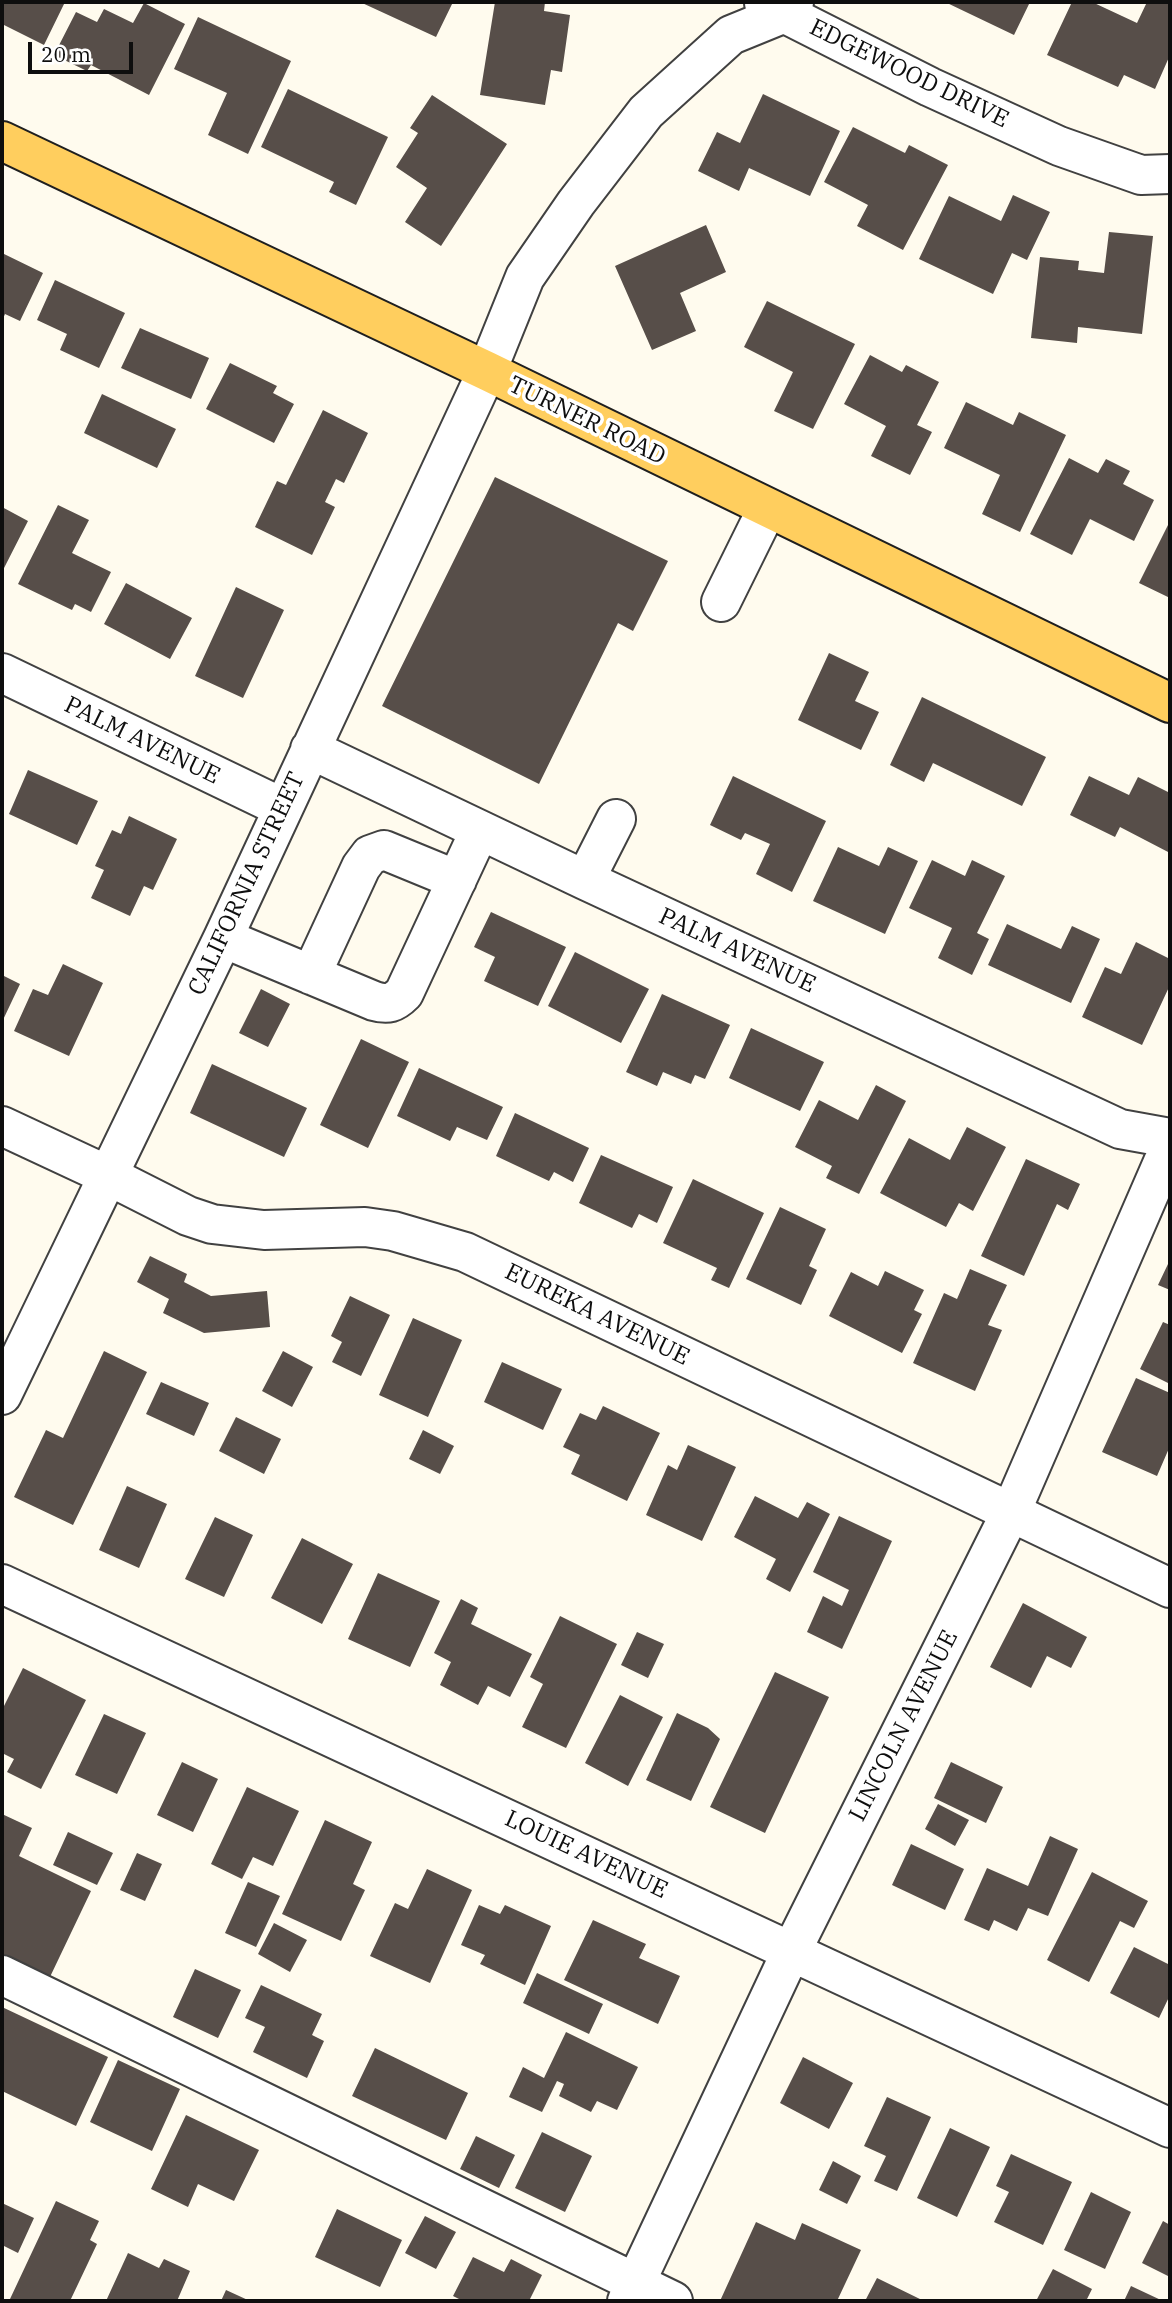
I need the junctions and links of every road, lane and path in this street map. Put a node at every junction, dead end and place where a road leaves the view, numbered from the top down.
1 (780, 5) edge
2 (2, 141) edge
3 (1170, 174) edge
4 (486, 371) junction
5 (767, 509) junction
6 (722, 602) dead end
7 (2, 673) edge
8 (1170, 704) edge
9 (310, 749) junction
10 (283, 808) junction
11 (616, 819) dead end
12 (480, 830) junction
13 (457, 880) junction
14 (585, 880) junction
15 (223, 938) junction
16 (312, 975) junction
17 (2, 1126) edge
18 (1170, 1138) edge
19 (1170, 1146) edge
20 (107, 1175) junction
21 (2, 1395) edge
22 (1011, 1512) junction
23 (2, 1584) edge
24 (1170, 1588) edge
25 (792, 1950) junction
26 (2, 1975) edge
27 (1170, 2128) edge
28 (631, 2292) edge
29 (673, 2301) edge

1 - 3 street, EDGEWOOD DRIVE
1 - 4 street, EDGEWOOD DRIVE
2 - 4 main road, TURNER ROAD
4 - 5 main road, TURNER ROAD
4 - 9 street, CALIFORNIA STREET
5 - 6 street
5 - 8 main road, TURNER ROAD
7 - 10 street, PALM AVENUE
9 - 10 street, CALIFORNIA STREET
9 - 12 street, PALM AVENUE
10 - 15 street, CALIFORNIA STREET
11 - 14 street
12 - 13 street
12 - 14 street, PALM AVENUE
13 - 16 street
13 - 16 street
14 - 18 street, PALM AVENUE
15 - 16 street
15 - 20 street, CALIFORNIA STREET
17 - 20 street, EUREKA AVENUE
19 - 22 street, LINCOLN AVENUE
20 - 21 street, CALIFORNIA STREET
20 - 22 street, EUREKA AVENUE
22 - 24 street, EUREKA AVENUE
22 - 25 street, LINCOLN AVENUE
23 - 25 street, LOUIE AVENUE
25 - 27 street, LOUIE AVENUE
25 - 28 street, LINCOLN AVENUE
26 - 28 street
28 - 29 street

